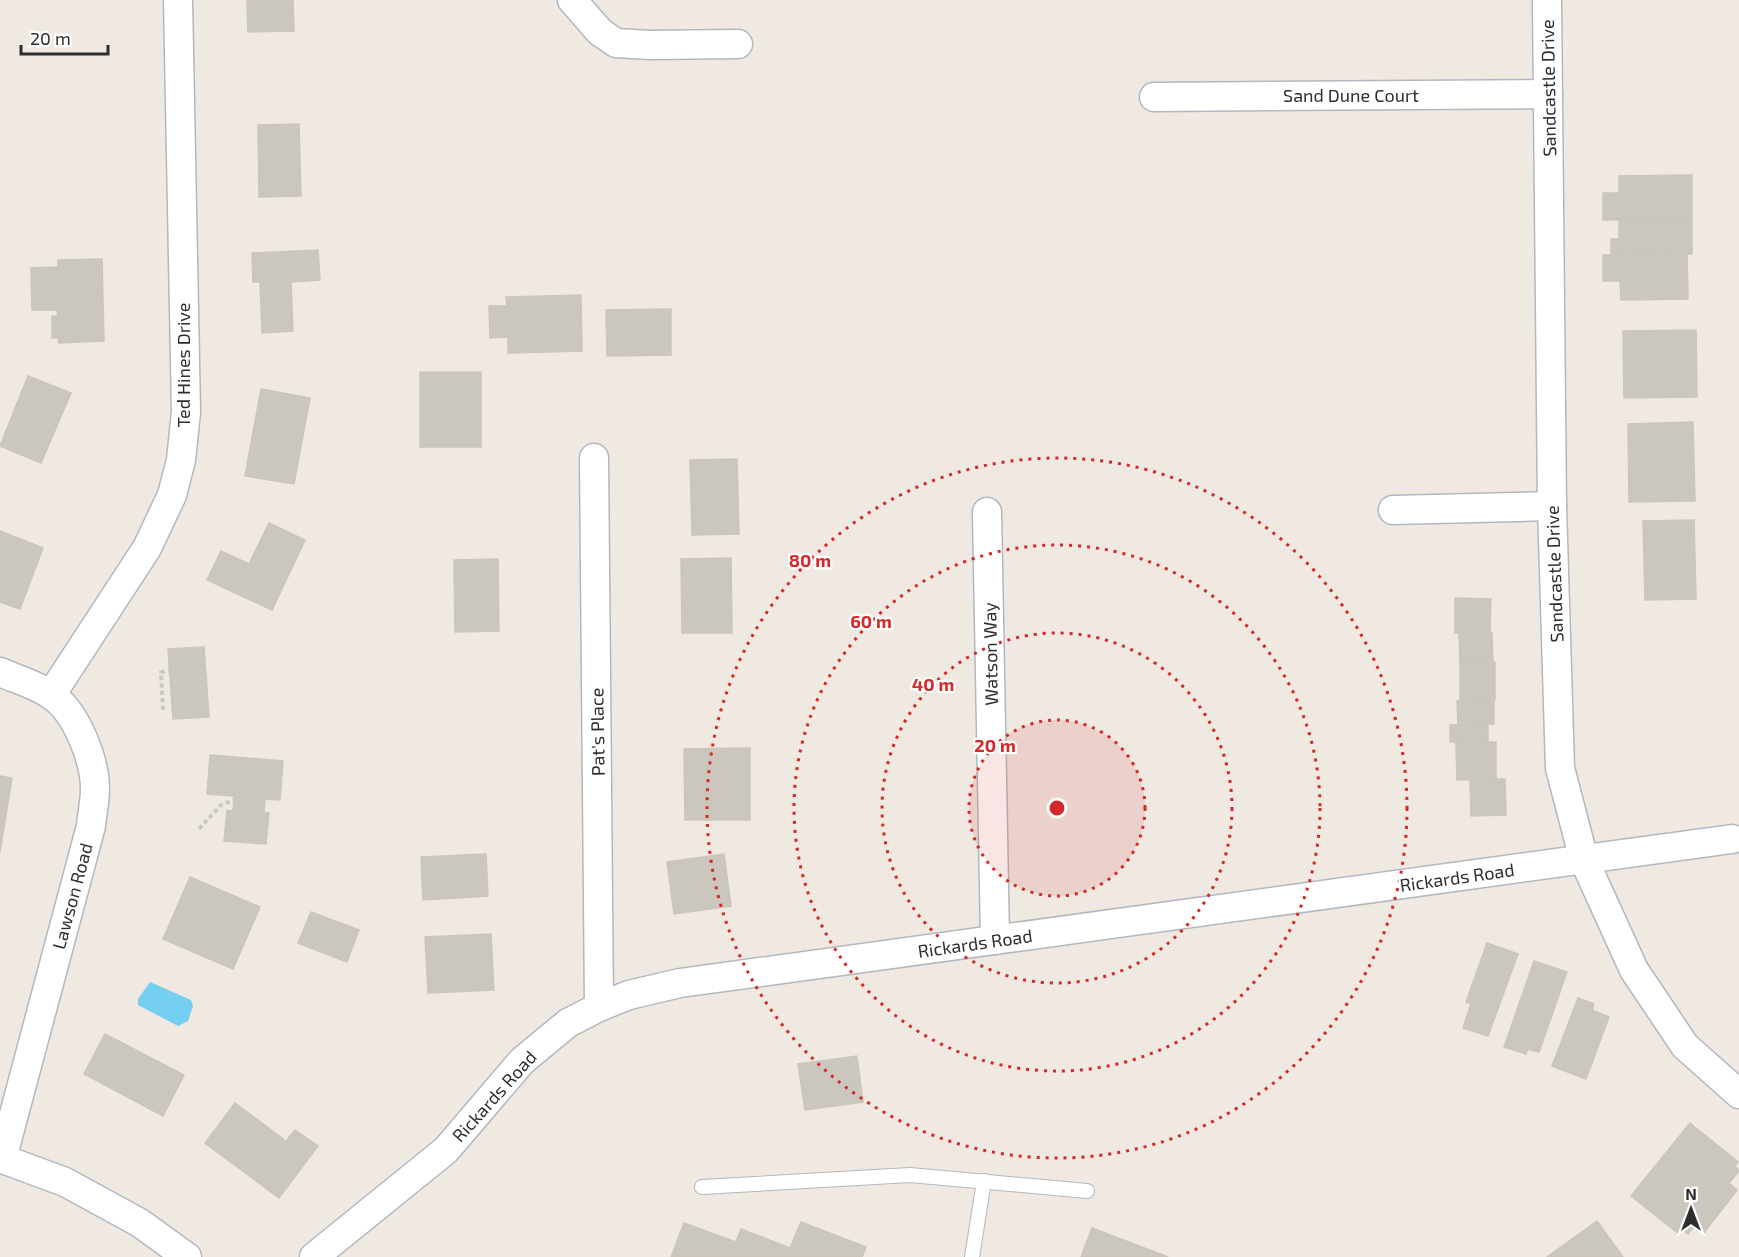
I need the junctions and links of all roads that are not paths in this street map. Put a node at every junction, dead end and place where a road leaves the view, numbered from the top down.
1 (178, 0) edge
2 (572, 0) edge
3 (1547, 0) edge
4 (738, 44) dead end
5 (1548, 94) junction
6 (1154, 97) dead end
7 (594, 458) dead end
8 (1552, 506) junction
9 (1393, 510) dead end
10 (987, 512) dead end
11 (0, 672) edge
12 (51, 695) junction
13 (1732, 839) dead end
14 (1584, 860) junction
15 (995, 940) junction
16 (599, 1007) junction
17 (1739, 1094) edge
18 (1, 1158) edge
19 (984, 1181) junction
20 (702, 1187) dead end
21 (1087, 1191) dead end
22 (187, 1257) edge
23 (314, 1257) edge
24 (972, 1257) edge

1 - 12 street, Ted Hines Drive
2 - 4 street
3 - 5 street, Sandcastle Drive
5 - 6 street, Sand Dune Court
5 - 8 street, Sandcastle Drive
7 - 16 street, Pat's Place
8 - 9 street
8 - 14 street, Sandcastle Drive
10 - 15 street, Watson Way
11 - 12 street, Lawson Road
12 - 18 street, Lawson Road
13 - 14 street, Rickards Road
14 - 15 street, Rickards Road
14 - 17 street, Sandcastle Drive
15 - 16 street, Rickards Road
16 - 23 street, Rickards Road
18 - 22 street
19 - 20 lane
19 - 21 lane
19 - 24 lane

